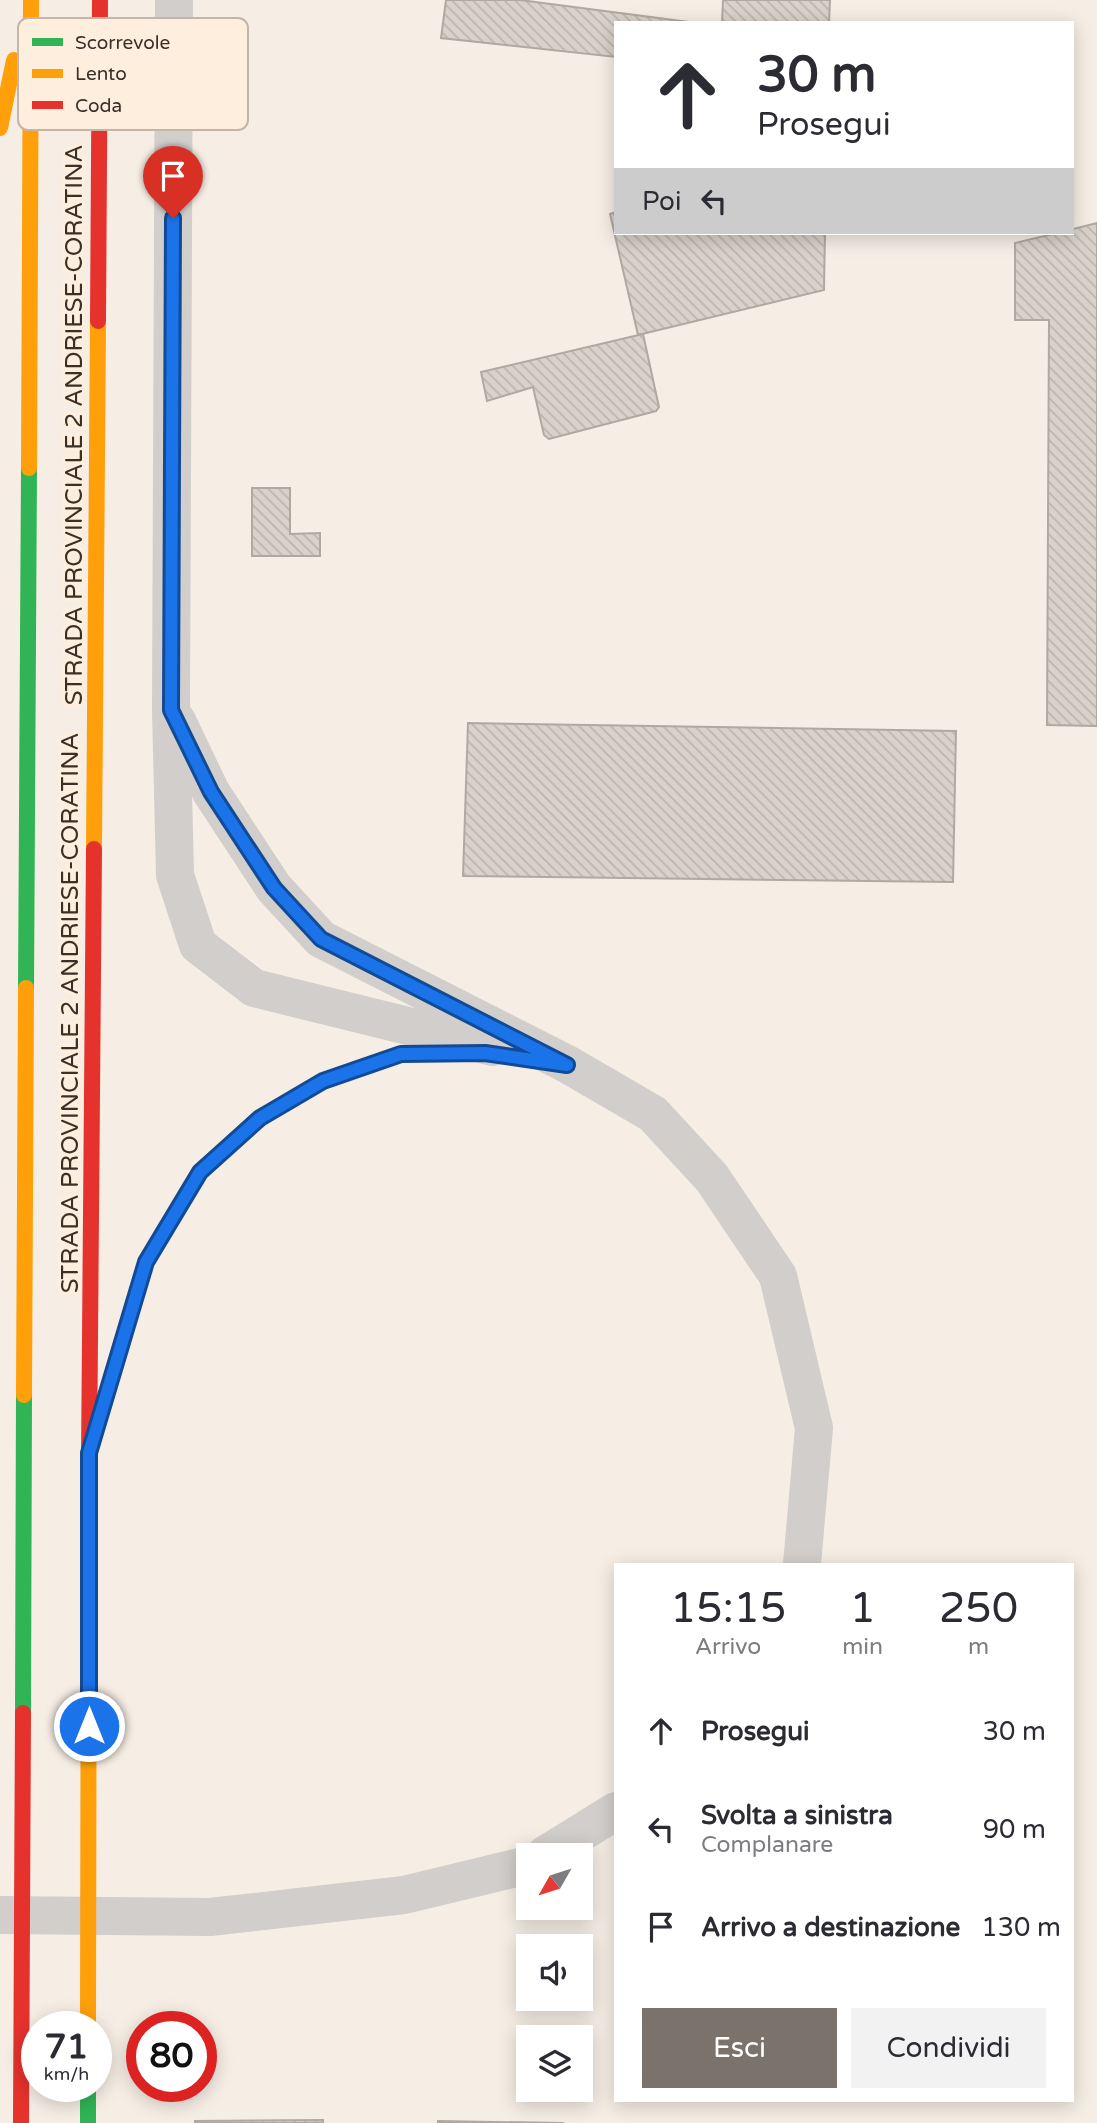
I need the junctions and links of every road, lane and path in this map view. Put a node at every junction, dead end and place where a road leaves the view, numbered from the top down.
1 (29, 0) edge
2 (100, 0) edge
3 (174, 0) edge
4 (25, 18) edge
5 (29, 18) edge
6 (100, 18) edge
7 (174, 18) edge
8 (18, 49) edge
9 (0, 128) edge
10 (28, 130) edge
11 (99, 130) edge
12 (173, 130) edge
13 (171, 710) junction
14 (567, 1065) junction
15 (10, 1071) dead end
16 (24, 1162) junction
17 (89, 1453) junction
18 (802, 1563) edge
19 (614, 1812) edge
20 (564, 1843) edge
21 (516, 1868) edge
22 (0, 1915) edge
23 (88, 2011) edge
24 (88, 2102) edge
25 (22, 2123) edge
26 (88, 2123) edge

1 - 4 highway
1 - 5 highway, STRADA PROVINCIALE 2 ANDRIESE-CORATINA
2 - 6 highway, STRADA PROVINCIALE 2 ANDRIESE-CORATINA
3 - 7 street
8 - 9 highway
10 - 16 highway, STRADA PROVINCIALE 2 ANDRIESE-CORATINA
11 - 17 highway, STRADA PROVINCIALE 2 ANDRIESE-CORATINA
12 - 13 street
13 - 14 street
13 - 14 street
14 - 17 highway
14 - 18 street
15 - 16 highway
16 - 25 highway, STRADA PROVINCIALE 2 ANDRIESE-CORATINA
17 - 23 highway, STRADA PROVINCIALE 2 ANDRIESE-CORATINA
19 - 20 street
21 - 22 street
24 - 26 highway

